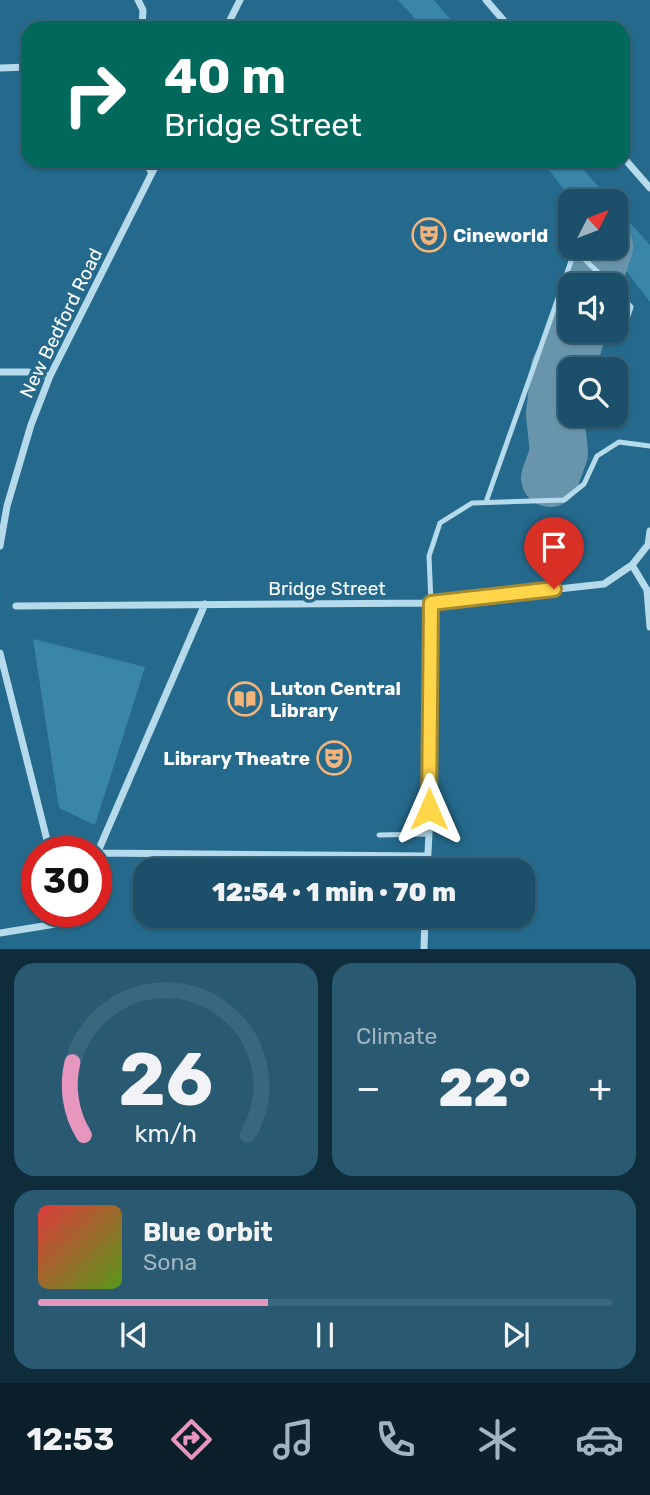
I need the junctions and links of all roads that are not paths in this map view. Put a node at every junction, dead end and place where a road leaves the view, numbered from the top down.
1 (138, 0) edge
2 (240, 0) edge
3 (486, 0) edge
4 (142, 21) edge
5 (230, 21) edge
6 (504, 21) edge
7 (21, 67) edge
8 (0, 68) edge
9 (630, 165) edge
10 (149, 168) edge
11 (155, 168) edge
12 (152, 173) junction
13 (650, 188) edge
14 (567, 273) edge
15 (600, 273) edge
16 (558, 298) edge
17 (0, 372) edge
18 (50, 376) junction
19 (650, 446) edge
20 (486, 502) junction
21 (4, 506) edge
22 (650, 531) edge
23 (0, 546) edge
24 (632, 565) junction
25 (431, 603) junction
26 (205, 604) junction
27 (16, 606) dead end
28 (650, 627) edge
29 (0, 653) edge
30 (429, 834) junction
31 (379, 835) dead end
32 (46, 836) edge
33 (105, 836) edge
34 (112, 855) edge
35 (428, 856) joint
36 (37, 927) edge
37 (425, 928) edge
38 (0, 933) edge
39 (424, 949) edge

1 - 4 street
2 - 5 street
3 - 6 street
7 - 8 street
9 - 13 street
10 - 12 street
11 - 12 street, New Bedford Road
12 - 18 street, New Bedford Road
14 - 15 lane
16 - 20 lane
17 - 18 street
18 - 21 street, New Bedford Road
19 - 20 lane
20 - 25 lane
21 - 23 street, New Bedford Road
22 - 24 street
24 - 25 street, Bridge Street
24 - 28 street
25 - 26 street, Bridge Street
25 - 30 street
26 - 27 street, Bridge Street
26 - 33 street
29 - 32 street
30 - 31 lane
30 - 35 street
34 - 35 street
36 - 38 street
37 - 39 street

